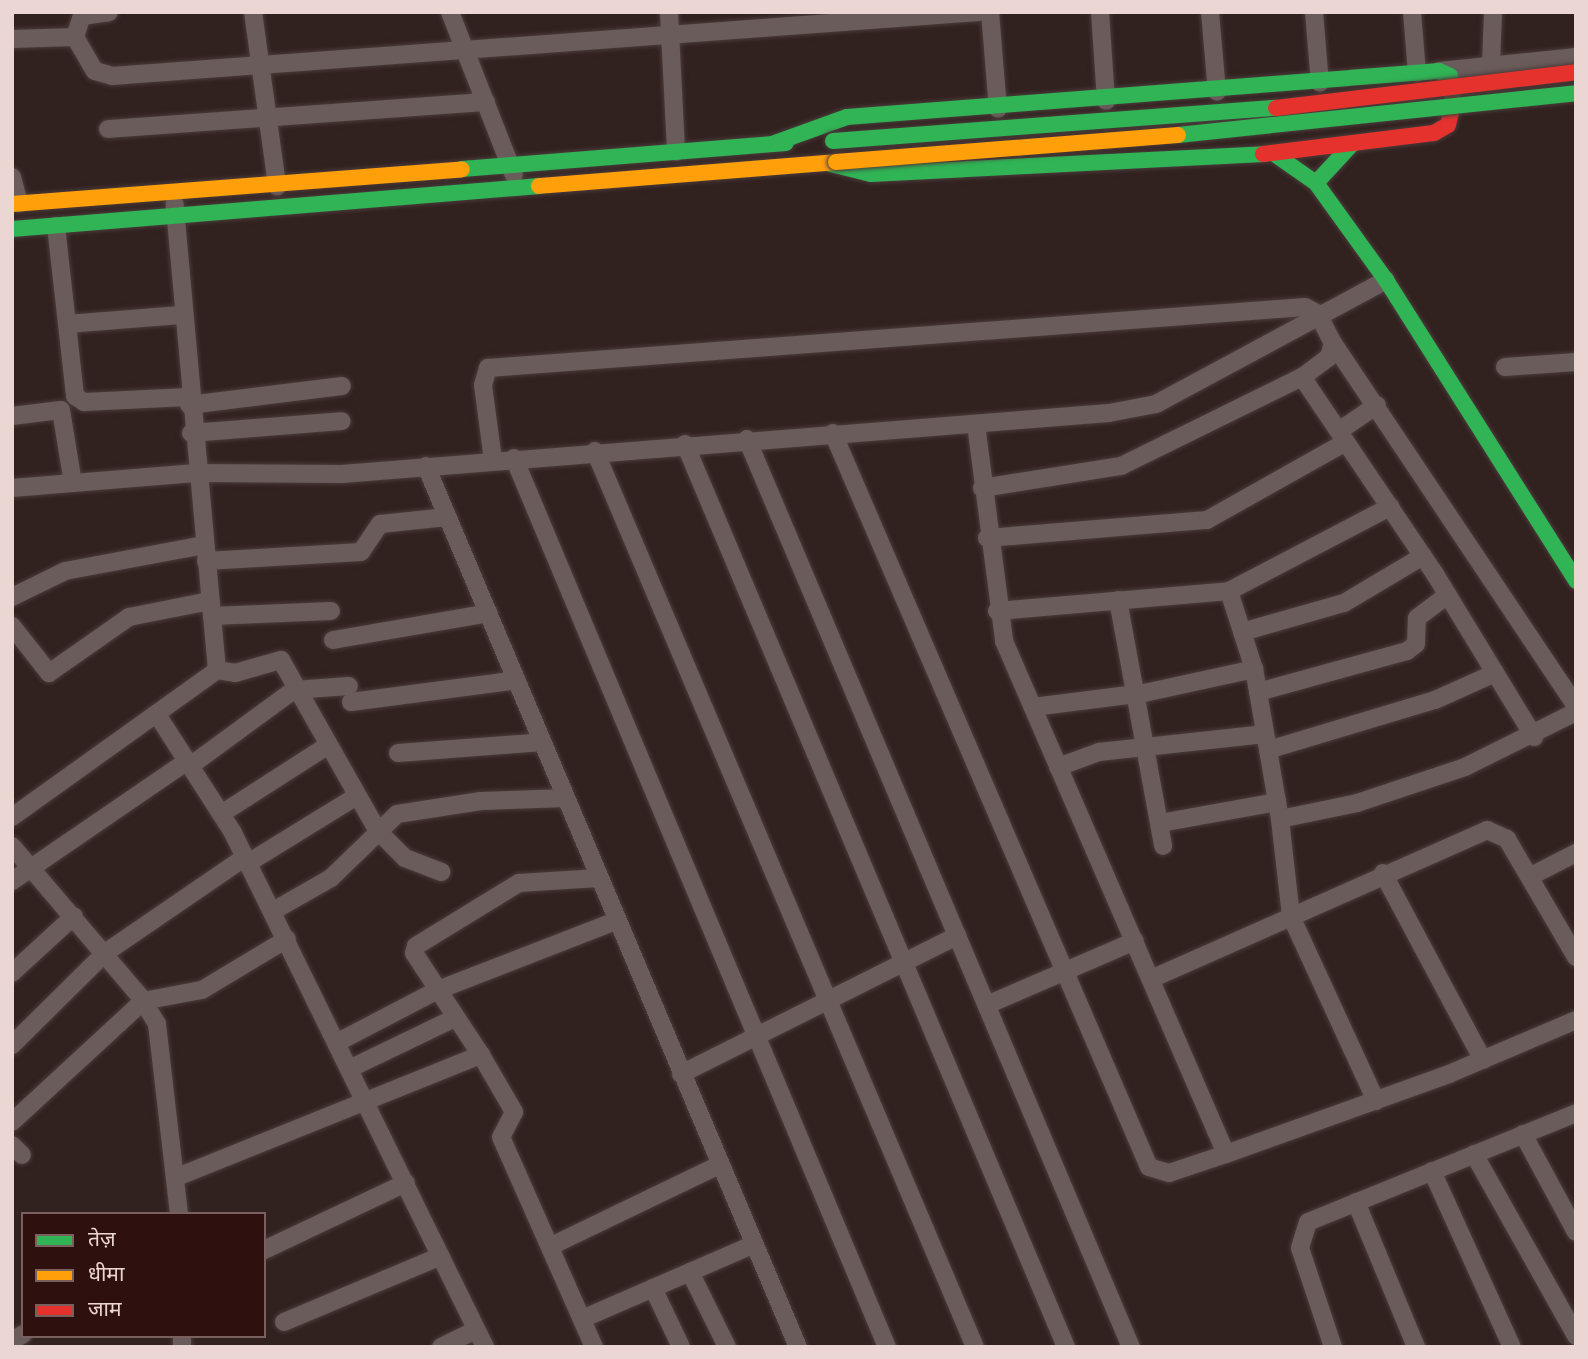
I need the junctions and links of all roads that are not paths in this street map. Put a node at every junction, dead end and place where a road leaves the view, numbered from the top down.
1 (109, 12) edge
2 (253, 12) edge
3 (450, 12) edge
4 (979, 12) edge
5 (990, 12) edge
6 (1100, 12) edge
7 (1210, 12) edge
8 (1314, 12) edge
9 (1412, 12) edge
10 (1493, 12) edge
11 (670, 21) edge
12 (75, 37) junction
13 (12, 39) edge
14 (464, 48) junction
15 (1576, 57) edge
16 (261, 63) junction
17 (1491, 65) junction
18 (1439, 71) junction
19 (1576, 72) edge
20 (1418, 74) junction
21 (1320, 83) junction
22 (1217, 92) junction
23 (1576, 93) edge
24 (1106, 101) junction
25 (486, 102) junction
26 (998, 109) junction
27 (266, 117) junction
28 (108, 129) dead end
29 (772, 144) junction
30 (1352, 144) junction
31 (676, 152) junction
32 (1273, 153) junction
33 (831, 162) junction
34 (513, 166) junction
35 (12, 177) edge
36 (1316, 183) junction
37 (277, 186) junction
38 (516, 188) junction
39 (174, 192) junction
40 (16, 204) edge
41 (176, 217) junction
42 (56, 226) junction
43 (12, 229) edge
44 (1386, 280) junction
45 (1318, 314) junction
46 (181, 315) junction
47 (67, 324) junction
48 (1333, 343) junction
49 (1576, 362) edge
50 (1505, 367) dead end
51 (1302, 377) junction
52 (342, 386) dead end
53 (188, 401) junction
54 (1377, 405) junction
55 (12, 416) edge
56 (342, 421) dead end
57 (976, 424) junction
58 (191, 433) junction
59 (833, 433) junction
60 (1343, 436) junction
61 (747, 439) junction
62 (685, 444) junction
63 (595, 451) junction
64 (514, 458) junction
65 (493, 460) junction
66 (426, 466) junction
67 (195, 473) junction
68 (73, 483) junction
69 (12, 488) edge
70 (982, 488) junction
71 (1390, 507) junction
72 (448, 517) junction
73 (987, 538) junction
74 (205, 553) junction
75 (1423, 555) junction
76 (1576, 581) edge
77 (1229, 591) junction
78 (1447, 595) junction
79 (12, 597) edge
80 (1118, 600) junction
81 (211, 609) junction
82 (331, 611) dead end
83 (997, 611) junction
84 (489, 613) junction
85 (12, 626) edge
86 (1242, 632) junction
87 (333, 640) dead end
88 (1254, 669) junction
89 (217, 670) junction
90 (1495, 673) junction
91 (517, 680) junction
92 (294, 690) junction
93 (1134, 692) junction
94 (1258, 692) junction
95 (1576, 706) edge
96 (1033, 707) junction
97 (1576, 712) edge
98 (158, 716) junction
99 (1534, 737) junction
100 (543, 742) junction
101 (1266, 742) junction
102 (327, 746) junction
103 (1143, 746) junction
104 (398, 753) dead end
105 (188, 764) junction
106 (1058, 767) junction
107 (357, 796) junction
108 (566, 798) junction
109 (1278, 811) junction
110 (221, 814) junction
111 (12, 817) edge
112 (1160, 823) junction
113 (377, 830) junction
114 (12, 846) edge
115 (1163, 846) dead end
116 (1576, 853) edge
117 (247, 860) junction
118 (28, 864) junction
119 (441, 872) dead end
120 (1383, 873) junction
121 (1531, 876) junction
122 (598, 878) junction
123 (12, 881) edge
124 (273, 911) junction
125 (1291, 915) junction
126 (74, 916) junction
127 (616, 921) junction
128 (957, 936) junction
129 (287, 939) junction
130 (1135, 941) junction
131 (105, 953) junction
132 (1576, 957) edge
133 (902, 964) junction
134 (12, 973) edge
135 (1064, 975) junction
136 (1151, 979) junction
137 (438, 990) junction
138 (143, 1001) junction
139 (827, 1003) junction
140 (987, 1005) junction
141 (455, 1018) junction
142 (1576, 1020) edge
143 (753, 1037) junction
144 (338, 1042) junction
145 (12, 1045) edge
146 (481, 1055) junction
147 (1483, 1060) junction
148 (351, 1068) junction
149 (681, 1074) junction
150 (366, 1101) junction
151 (1376, 1101) junction
152 (1576, 1113) edge
153 (12, 1122) edge
154 (1522, 1134) junction
155 (1226, 1154) junction
156 (1474, 1154) junction
157 (719, 1165) junction
158 (1432, 1171) junction
159 (177, 1177) junction
160 (406, 1183) junction
161 (1356, 1202) junction
162 (179, 1212) edge
163 (1576, 1231) edge
164 (752, 1245) junction
165 (551, 1246) junction
166 (266, 1249) edge
167 (441, 1256) junction
168 (690, 1272) junction
169 (653, 1288) junction
170 (582, 1318) junction
171 (284, 1322) dead end
172 (476, 1330) junction
173 (1576, 1336) edge
174 (441, 1347) edge
175 (485, 1347) edge
176 (594, 1347) edge
177 (681, 1347) edge
178 (727, 1347) edge
179 (797, 1347) edge
180 (887, 1347) edge
181 (975, 1347) edge
182 (1066, 1347) edge
183 (1131, 1347) edge
184 (1333, 1347) edge
185 (1416, 1347) edge
186 (1512, 1347) edge

1 - 12 street
2 - 16 street
3 - 14 street
4 - 11 street
5 - 26 street
6 - 24 street
7 - 22 street
8 - 21 street
9 - 20 street
10 - 17 street
11 - 14 street
11 - 31 street
12 - 13 street
12 - 16 street
14 - 16 street
14 - 25 street
15 - 17 street
16 - 27 street
17 - 18 street
18 - 20 main road
18 - 30 main road
19 - 29 main road, bridge
20 - 21 main road
21 - 22 main road
22 - 24 main road
23 - 33 main road, bridge
24 - 26 main road
25 - 27 street
25 - 34 street
26 - 29 main road
27 - 28 street
27 - 37 street
29 - 31 main road
30 - 32 main road
30 - 36 main road
31 - 34 main road
32 - 33 main road
32 - 36 main road
33 - 38 main road
34 - 37 main road
34 - 38 street
35 - 40 street
36 - 44 main road
37 - 39 main road
38 - 41 main road
39 - 40 main road
39 - 41 street
41 - 42 main road
41 - 46 street
42 - 43 main road
42 - 47 street
44 - 45 street
44 - 76 main road
45 - 48 street
45 - 57 street
45 - 65 street
46 - 47 street
46 - 53 street
47 - 53 street
48 - 51 street
48 - 54 street
49 - 50 street
51 - 60 street
51 - 70 street
52 - 53 street
53 - 58 street
54 - 60 street
54 - 95 street
55 - 68 street
56 - 58 street
57 - 59 street
57 - 70 street
58 - 67 street
59 - 61 street
59 - 135 street
60 - 71 street
60 - 73 street
61 - 62 street
61 - 128 street
62 - 63 street
62 - 133 street
63 - 64 street
63 - 139 street
64 - 65 street
64 - 143 street
65 - 66 street
66 - 67 street
66 - 72 street
67 - 68 street
67 - 74 street
68 - 69 street
70 - 73 street
71 - 75 street
71 - 77 street
72 - 74 street
72 - 84 street
73 - 83 street
74 - 79 street
74 - 81 street
75 - 78 street
75 - 86 street
77 - 80 street
77 - 86 street
78 - 90 street
78 - 94 street
80 - 83 street
80 - 93 street
81 - 82 street
81 - 85 street
81 - 89 street
83 - 96 street
84 - 87 street
84 - 91 street
86 - 88 street
88 - 93 street
88 - 94 street
89 - 92 street
89 - 98 street
90 - 99 street
90 - 101 street
91 - 92 street
91 - 100 street
92 - 102 street
92 - 105 street
93 - 96 street
93 - 103 street
94 - 101 street
96 - 106 street
97 - 99 street
98 - 105 street
98 - 111 street
99 - 109 street
100 - 104 street
100 - 108 street
101 - 103 street
101 - 109 street
102 - 107 street
102 - 110 street
103 - 106 street
103 - 112 street
105 - 110 street
105 - 118 street
106 - 130 street
107 - 113 street
107 - 117 street
108 - 113 street
108 - 122 street
109 - 112 street
109 - 125 street
110 - 117 street
112 - 115 street
113 - 119 street
113 - 124 street
114 - 118 street
116 - 121 street
117 - 124 street
117 - 131 street
118 - 123 street
118 - 126 street
120 - 121 street
120 - 125 street
120 - 147 street
121 - 132 street
122 - 127 street
122 - 137 street
124 - 129 street
125 - 136 street
125 - 151 street
126 - 131 street
126 - 134 street
127 - 137 street
127 - 149 street
128 - 133 street
128 - 140 street
129 - 138 street
129 - 144 street
130 - 135 street
130 - 136 street
131 - 138 street
131 - 145 street
133 - 139 street
133 - 182 street
135 - 140 street
135 - 155 street
136 - 155 street
137 - 141 street
137 - 144 street
138 - 153 street
138 - 159 street
139 - 143 street
139 - 181 street
140 - 183 street
141 - 146 street
141 - 148 street
142 - 147 street
143 - 149 street
143 - 180 street
144 - 148 street
146 - 150 street
146 - 165 street
147 - 151 street
148 - 150 street
149 - 157 street
150 - 159 street
150 - 160 street
151 - 155 street
152 - 154 street
154 - 156 street
154 - 163 street
156 - 158 street
156 - 173 street
157 - 164 street
157 - 165 street
158 - 161 street
158 - 186 street
159 - 162 street
160 - 166 street
160 - 167 street
161 - 184 street
161 - 185 street
164 - 168 street
164 - 179 street
165 - 170 street
167 - 171 street
167 - 172 street
168 - 169 street
168 - 178 street
169 - 170 street
169 - 177 street
170 - 176 street
172 - 174 street
172 - 175 street

